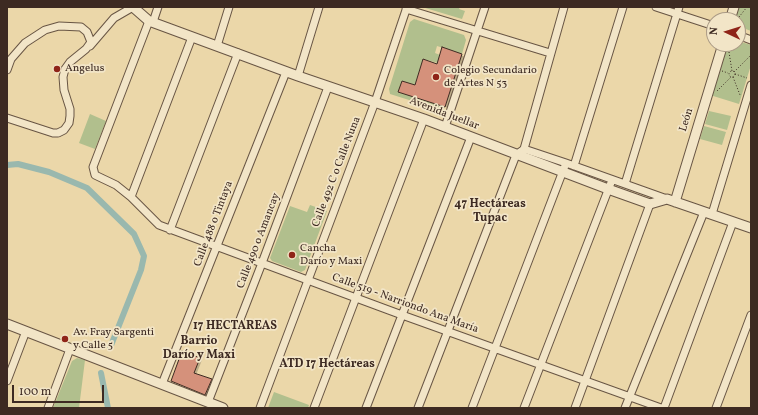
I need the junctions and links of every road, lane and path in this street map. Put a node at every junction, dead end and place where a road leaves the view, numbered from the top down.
1 (133, 7) edge
2 (158, 7) edge
3 (229, 7) edge
4 (318, 7) edge
5 (485, 7) edge
6 (564, 7) edge
7 (623, 7) edge
8 (656, 7) edge
9 (406, 8) edge
10 (678, 11) edge
11 (151, 22) junction
12 (706, 23) edge
13 (478, 31) junction
14 (192, 37) junction
15 (90, 46) junction
16 (217, 46) junction
17 (723, 52) edge
18 (726, 52) edge
19 (550, 53) junction
20 (238, 54) junction
21 (751, 55) edge
22 (7, 70) edge
23 (717, 70) dead end
24 (732, 71) junction
25 (286, 72) junction
26 (734, 72) junction
27 (729, 73) junction
28 (735, 74) junction
29 (298, 76) junction
30 (732, 77) junction
31 (747, 78) dead end
32 (328, 86) junction
33 (751, 86) edge
34 (717, 91) dead end
35 (741, 97) dead end
36 (375, 102) junction
37 (7, 118) edge
38 (424, 119) junction
39 (445, 127) junction
40 (471, 137) junction
41 (524, 149) junction
42 (516, 155) junction
43 (566, 163) junction
44 (574, 166) junction
45 (563, 173) junction
46 (612, 180) junction
47 (625, 184) junction
48 (608, 189) junction
49 (131, 197) junction
50 (671, 201) junction
51 (650, 204) junction
52 (708, 213) junction
53 (733, 222) junction
54 (751, 228) edge
55 (170, 230) junction
56 (216, 247) junction
57 (262, 263) junction
58 (308, 280) junction
59 (357, 298) junction
60 (402, 315) junction
61 (751, 315) edge
62 (7, 324) edge
63 (26, 331) junction
64 (448, 331) junction
65 (70, 349) junction
66 (495, 349) junction
67 (541, 365) junction
68 (7, 381) edge
69 (585, 382) junction
70 (162, 384) junction
71 (630, 397) junction
72 (208, 402) junction
73 (48, 408) edge
74 (223, 408) edge
75 (260, 408) edge
76 (314, 408) edge
77 (366, 408) edge
78 (418, 408) edge
79 (472, 408) edge
80 (524, 408) edge
81 (575, 408) edge
82 (625, 408) edge
83 (662, 408) edge
84 (716, 408) edge

1 - 11 street, Avenida Juellar
1 - 15 street
2 - 11 street
3 - 16 street
4 - 29 street
5 - 13 street
6 - 19 street
7 - 44 street
8 - 10 street
9 - 13 street
9 - 36 street, Calle 492 C o Calle Nuna
10 - 12 street
10 - 47 street
11 - 14 street, Avenida Juellar
11 - 49 street, Calle 519 - Narriondo Ana María
13 - 19 street
13 - 39 street
14 - 16 street, Avenida Juellar
14 - 49 street
15 - 22 street
15 - 37 street
16 - 20 street, Avenida Juellar
17 - 50 street, León
18 - 24 path
19 - 41 street
20 - 25 street, Avenida Juellar
20 - 55 street
21 - 26 path
23 - 27 path
24 - 26 path
24 - 27 path
25 - 29 street, Avenida Juellar
25 - 56 street, Calle 488 o Tintaya
26 - 28 path
27 - 30 path
28 - 30 path
28 - 31 path
29 - 32 street, Avenida Juellar
30 - 34 path
30 - 35 path
32 - 36 street, Avenida Juellar
32 - 57 street, Calle 490 o Amancay
33 - 52 street
36 - 38 street, Avenida Juellar
36 - 58 street, Calle 492 C o Calle Nuna
38 - 39 street, Avenida Juellar
38 - 59 street
39 - 40 street, Avenida Juellar
40 - 42 street, Avenida Juellar
40 - 60 street
41 - 42 street
41 - 43 street
42 - 45 street, Avenida Juellar
42 - 64 street
43 - 44 street
43 - 45 street
44 - 46 street
45 - 48 street, Avenida Juellar
45 - 66 street
46 - 47 street
46 - 48 street
47 - 50 street
48 - 51 street, Avenida Juellar
48 - 67 street
49 - 55 street, Calle 519 - Narriondo Ana María
50 - 51 street
50 - 52 street
51 - 69 street
52 - 53 street
52 - 71 street
53 - 54 street
53 - 83 street
55 - 56 street, Calle 519 - Narriondo Ana María
56 - 57 street, Calle 519 - Narriondo Ana María
56 - 70 street, Calle 488 o Tintaya
57 - 58 street, Calle 519 - Narriondo Ana María
57 - 72 street, Calle 490 o Amancay
58 - 59 street, Calle 519 - Narriondo Ana María
58 - 75 street, Calle 492 C o Calle Nuna
59 - 60 street, Calle 519 - Narriondo Ana María
59 - 76 street
60 - 64 street, Calle 519 - Narriondo Ana María
60 - 77 street
61 - 84 street
62 - 63 street
63 - 65 street
63 - 68 street
64 - 66 street, Calle 519 - Narriondo Ana María
64 - 78 street
65 - 70 street
65 - 73 street
66 - 67 street, Calle 519 - Narriondo Ana María
66 - 79 street
67 - 69 street, Calle 519 - Narriondo Ana María
67 - 80 street
69 - 71 street, Calle 519 - Narriondo Ana María
69 - 81 street
70 - 72 street
71 - 82 street
71 - 83 street, Calle 519 - Narriondo Ana María
72 - 74 street

